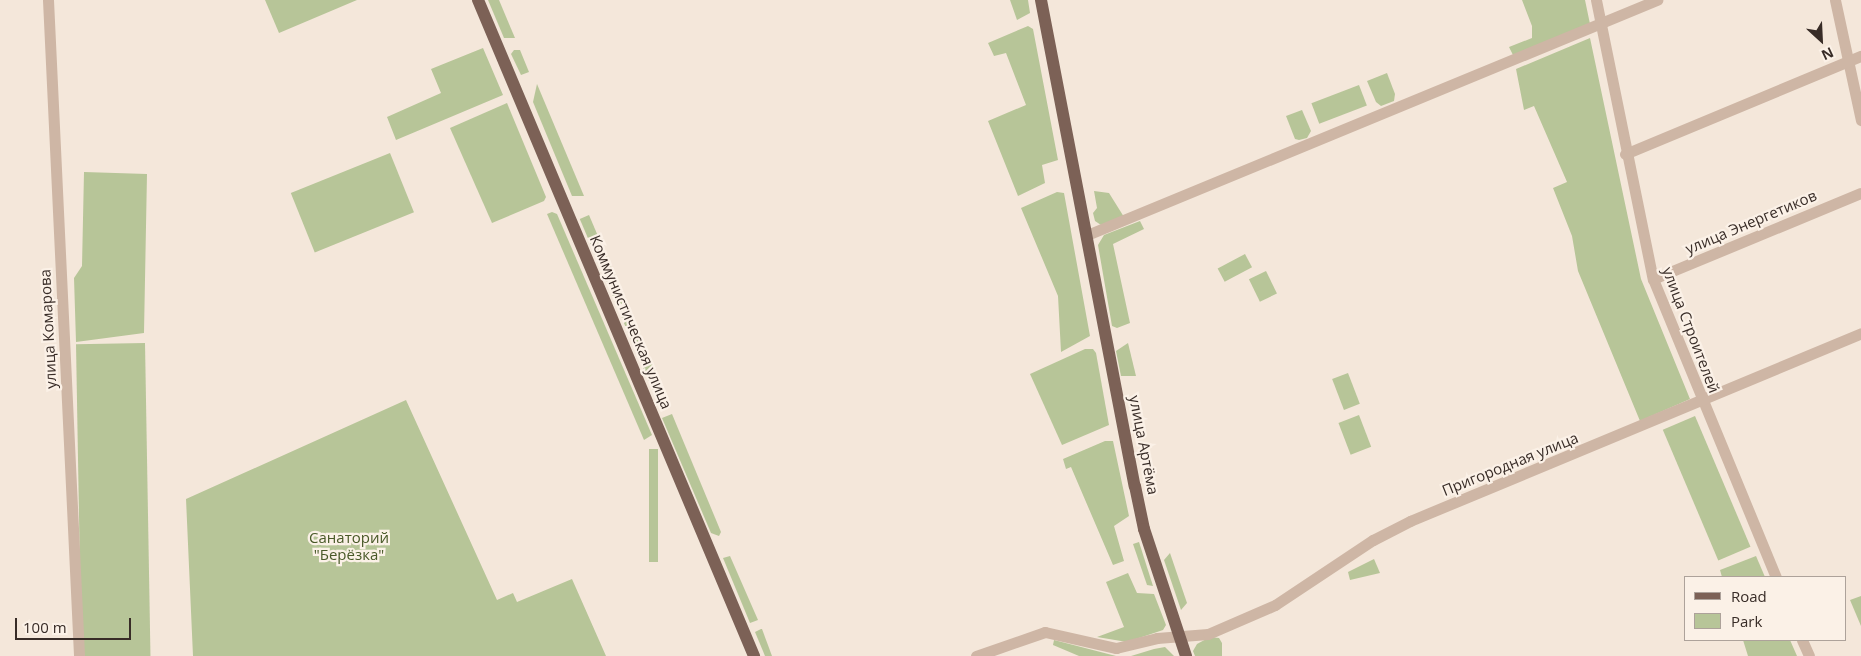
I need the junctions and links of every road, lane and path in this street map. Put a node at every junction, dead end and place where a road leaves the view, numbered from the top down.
1 (48, 0) edge
2 (478, 0) edge
3 (1041, 0) edge
4 (1596, 0) edge
5 (1657, 0) edge
6 (1835, 0) edge
7 (1601, 23) junction
8 (1861, 56) edge
9 (1847, 62) junction
10 (1861, 120) edge
11 (1626, 154) junction
12 (1861, 193) edge
13 (1087, 235) junction
14 (1653, 279) junction
15 (1861, 333) edge
16 (1701, 400) junction
17 (1776, 576) edge
18 (1179, 637) junction
19 (1802, 641) edge
20 (79, 656) edge
21 (754, 656) edge
22 (976, 656) edge
23 (1186, 656) edge
24 (1809, 656) edge

1 - 20 street, улица Комарова
2 - 21 main road, Коммунистическая улица
3 - 13 main road, улица Артёма
4 - 7 street, улица Строителей
5 - 7 street
6 - 9 street
7 - 11 street, улица Строителей
7 - 13 street
8 - 9 street
9 - 10 street
9 - 11 street
11 - 14 street, улица Строителей
12 - 14 street, улица Энергетиков
13 - 18 main road, улица Артёма
14 - 16 street, улица Строителей
15 - 16 street, Пригородная улица
16 - 17 street, улица Строителей
16 - 18 street, Пригородная улица
18 - 22 street, Пригородная улица
18 - 23 main road, улица Артёма
19 - 24 street

